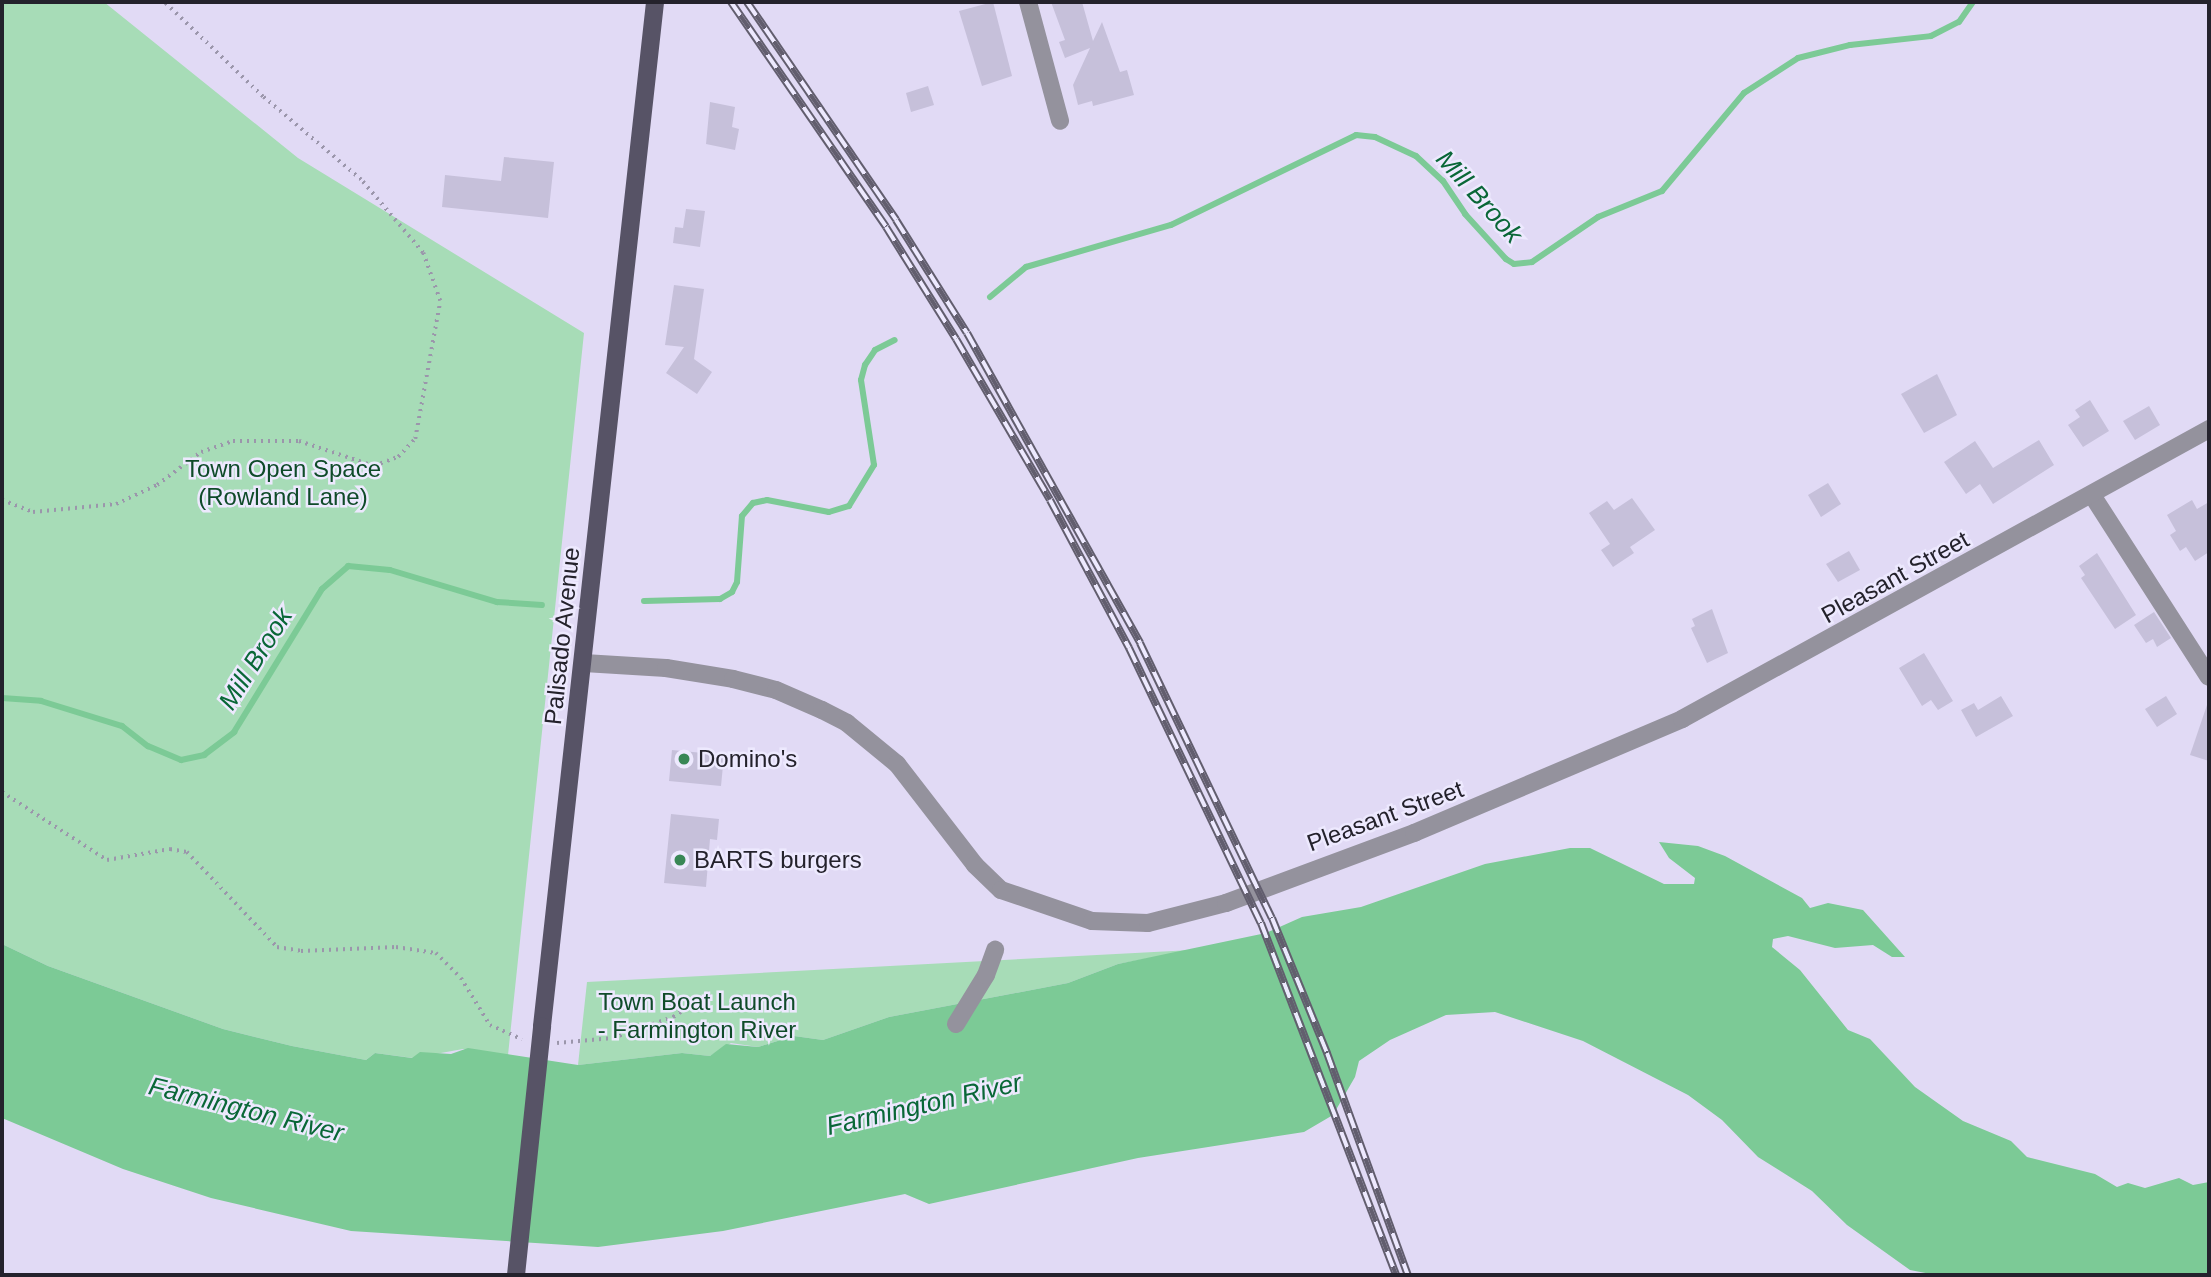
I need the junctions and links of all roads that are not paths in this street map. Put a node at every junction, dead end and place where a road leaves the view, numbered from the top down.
1 (655, 2) edge
2 (1028, 2) edge
3 (1060, 121) dead end
4 (2209, 429) edge
5 (2092, 495) junction
6 (584, 663) junction
7 (2209, 677) edge
8 (995, 950) dead end
9 (956, 1024) dead end
10 (516, 1275) edge

1 - 6 main road, Palisado Avenue
2 - 3 street
4 - 5 street, Pleasant Street
5 - 6 street, Pleasant Street
5 - 7 street
6 - 10 main road, Palisado Avenue, bridge
8 - 9 street

